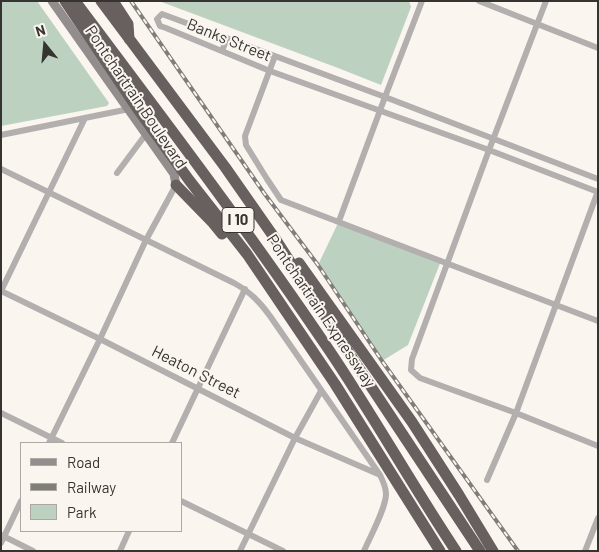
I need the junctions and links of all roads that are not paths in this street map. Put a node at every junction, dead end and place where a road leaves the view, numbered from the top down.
1 (52, 1) edge
2 (64, 1) edge
3 (75, 1) edge
4 (101, 1) edge
5 (113, 1) edge
6 (422, 1) edge
7 (479, 1) edge
8 (546, 1) edge
9 (537, 23) junction
10 (226, 38) junction
11 (129, 40) junction
12 (598, 48) edge
13 (222, 51) junction
14 (275, 56) junction
15 (270, 71) junction
16 (385, 97) junction
17 (129, 109) junction
18 (380, 110) junction
19 (85, 118) junction
20 (146, 134) junction
21 (1, 135) edge
22 (493, 139) junction
23 (489, 150) junction
24 (1, 169) edge
25 (117, 172) dead end
26 (598, 179) edge
27 (176, 185) junction
28 (49, 192) junction
29 (598, 192) edge
30 (339, 221) junction
31 (146, 240) junction
32 (276, 240) junction
33 (448, 263) junction
34 (246, 289) junction
35 (1, 291) edge
36 (556, 305) junction
37 (291, 319) junction
38 (598, 321) edge
39 (100, 339) junction
40 (199, 388) junction
41 (321, 391) junction
42 (1, 413) edge
43 (516, 413) junction
44 (295, 438) junction
45 (50, 441) edge
46 (172, 442) edge
47 (598, 446) edge
48 (380, 475) junction
49 (487, 480) dead end
50 (459, 495) junction
51 (182, 501) edge
52 (20, 503) edge
53 (598, 518) edge
54 (129, 532) edge
55 (248, 534) junction
56 (2, 538) edge
57 (33, 551) edge
58 (120, 551) edge
59 (240, 551) edge
60 (283, 551) edge
61 (364, 551) edge
62 (440, 551) edge
63 (456, 551) edge
64 (480, 551) edge
65 (493, 551) edge
66 (500, 551) edge
67 (585, 551) edge

1 - 17 street, Pontchartrain Boulevard
2 - 37 highway
3 - 63 highway, Pontchartrain Expressway / I 10
4 - 11 highway, Pontchartrain Expressway / I 10
5 - 11 highway
6 - 16 street
7 - 9 street
8 - 9 street
9 - 12 street
9 - 22 street
10 - 13 street
10 - 13 street, Banks Street
10 - 14 street, Banks Street
11 - 32 highway, Pontchartrain Expressway / I 10
13 - 15 street, Banks Street
14 - 15 street
14 - 16 street, Banks Street
15 - 18 street, Banks Street
15 - 30 street
16 - 18 street
16 - 22 street, Banks Street
17 - 19 street
17 - 20 street, Pontchartrain Boulevard
18 - 23 street, Banks Street
18 - 30 street
19 - 21 street
19 - 28 street
20 - 25 street
20 - 27 street, Pontchartrain Boulevard
22 - 23 street
22 - 26 street, Banks Street
23 - 29 street, Banks Street
23 - 33 street
24 - 28 street
27 - 31 street
27 - 37 highway
28 - 31 street
28 - 35 street
29 - 36 street
30 - 33 street
31 - 34 street
31 - 39 street
32 - 50 highway
32 - 64 highway, Pontchartrain Expressway / I 10
33 - 36 street
33 - 43 street
34 - 40 street
34 - 41 street
35 - 39 street, Heaton Street
36 - 38 street
36 - 43 street
37 - 62 highway
39 - 40 street, Heaton Street
39 - 45 street
40 - 44 street, Heaton Street
40 - 46 street
41 - 44 street
41 - 48 street
42 - 45 street
43 - 47 street
43 - 49 street
44 - 48 street, Heaton Street
44 - 55 street
48 - 61 street
50 - 65 highway
50 - 66 highway
51 - 55 street
52 - 56 street
53 - 67 street
54 - 58 street
55 - 59 street
55 - 60 street
56 - 57 street

